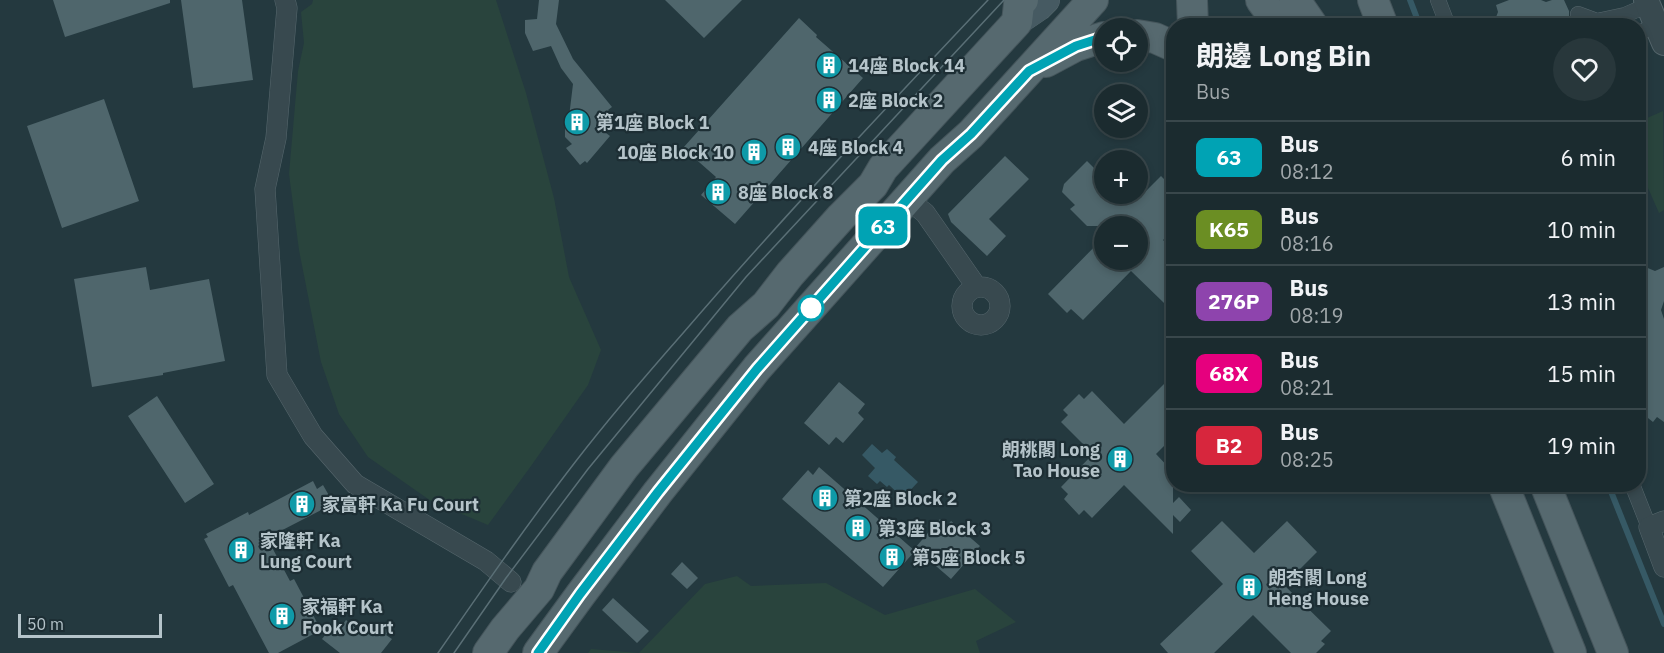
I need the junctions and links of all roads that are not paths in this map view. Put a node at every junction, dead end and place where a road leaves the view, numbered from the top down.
1 (285, 0) edge
2 (1046, 0) edge
3 (1093, 0) edge
4 (1192, 0) edge
5 (1262, 0) edge
6 (1295, 0) edge
7 (1372, 0) edge
8 (1438, 0) edge
9 (1020, 11) edge
10 (1578, 14) dead end
11 (1191, 18) edge
12 (1274, 18) edge
13 (1307, 18) edge
14 (1380, 18) edge
15 (1445, 18) edge
16 (1589, 18) edge
17 (1610, 18) edge
18 (1638, 18) edge
19 (1148, 37) edge
20 (1094, 40) edge
21 (1166, 43) edge
22 (1029, 71) junction
23 (907, 199) junction
24 (976, 286) dead end
25 (1506, 492) edge
26 (1548, 492) edge
27 (1637, 492) edge
28 (1657, 524) edge
29 (1664, 567) edge
30 (547, 572) junction
31 (512, 582) junction
32 (496, 641) edge
33 (538, 653) edge
34 (1571, 653) edge
35 (1613, 653) edge

1 - 31 street
2 - 9 main road
3 - 22 main road
4 - 11 main road
5 - 12 main road
6 - 13 main road
7 - 14 main road
8 - 15 street
9 - 30 main road
10 - 16 street
17 - 18 street
19 - 21 main road
20 - 22 main road
22 - 23 main road
23 - 24 street
23 - 33 main road
25 - 34 main road
26 - 35 main road
27 - 28 street
28 - 29 street
30 - 31 street
30 - 32 main road
31 - 32 street

